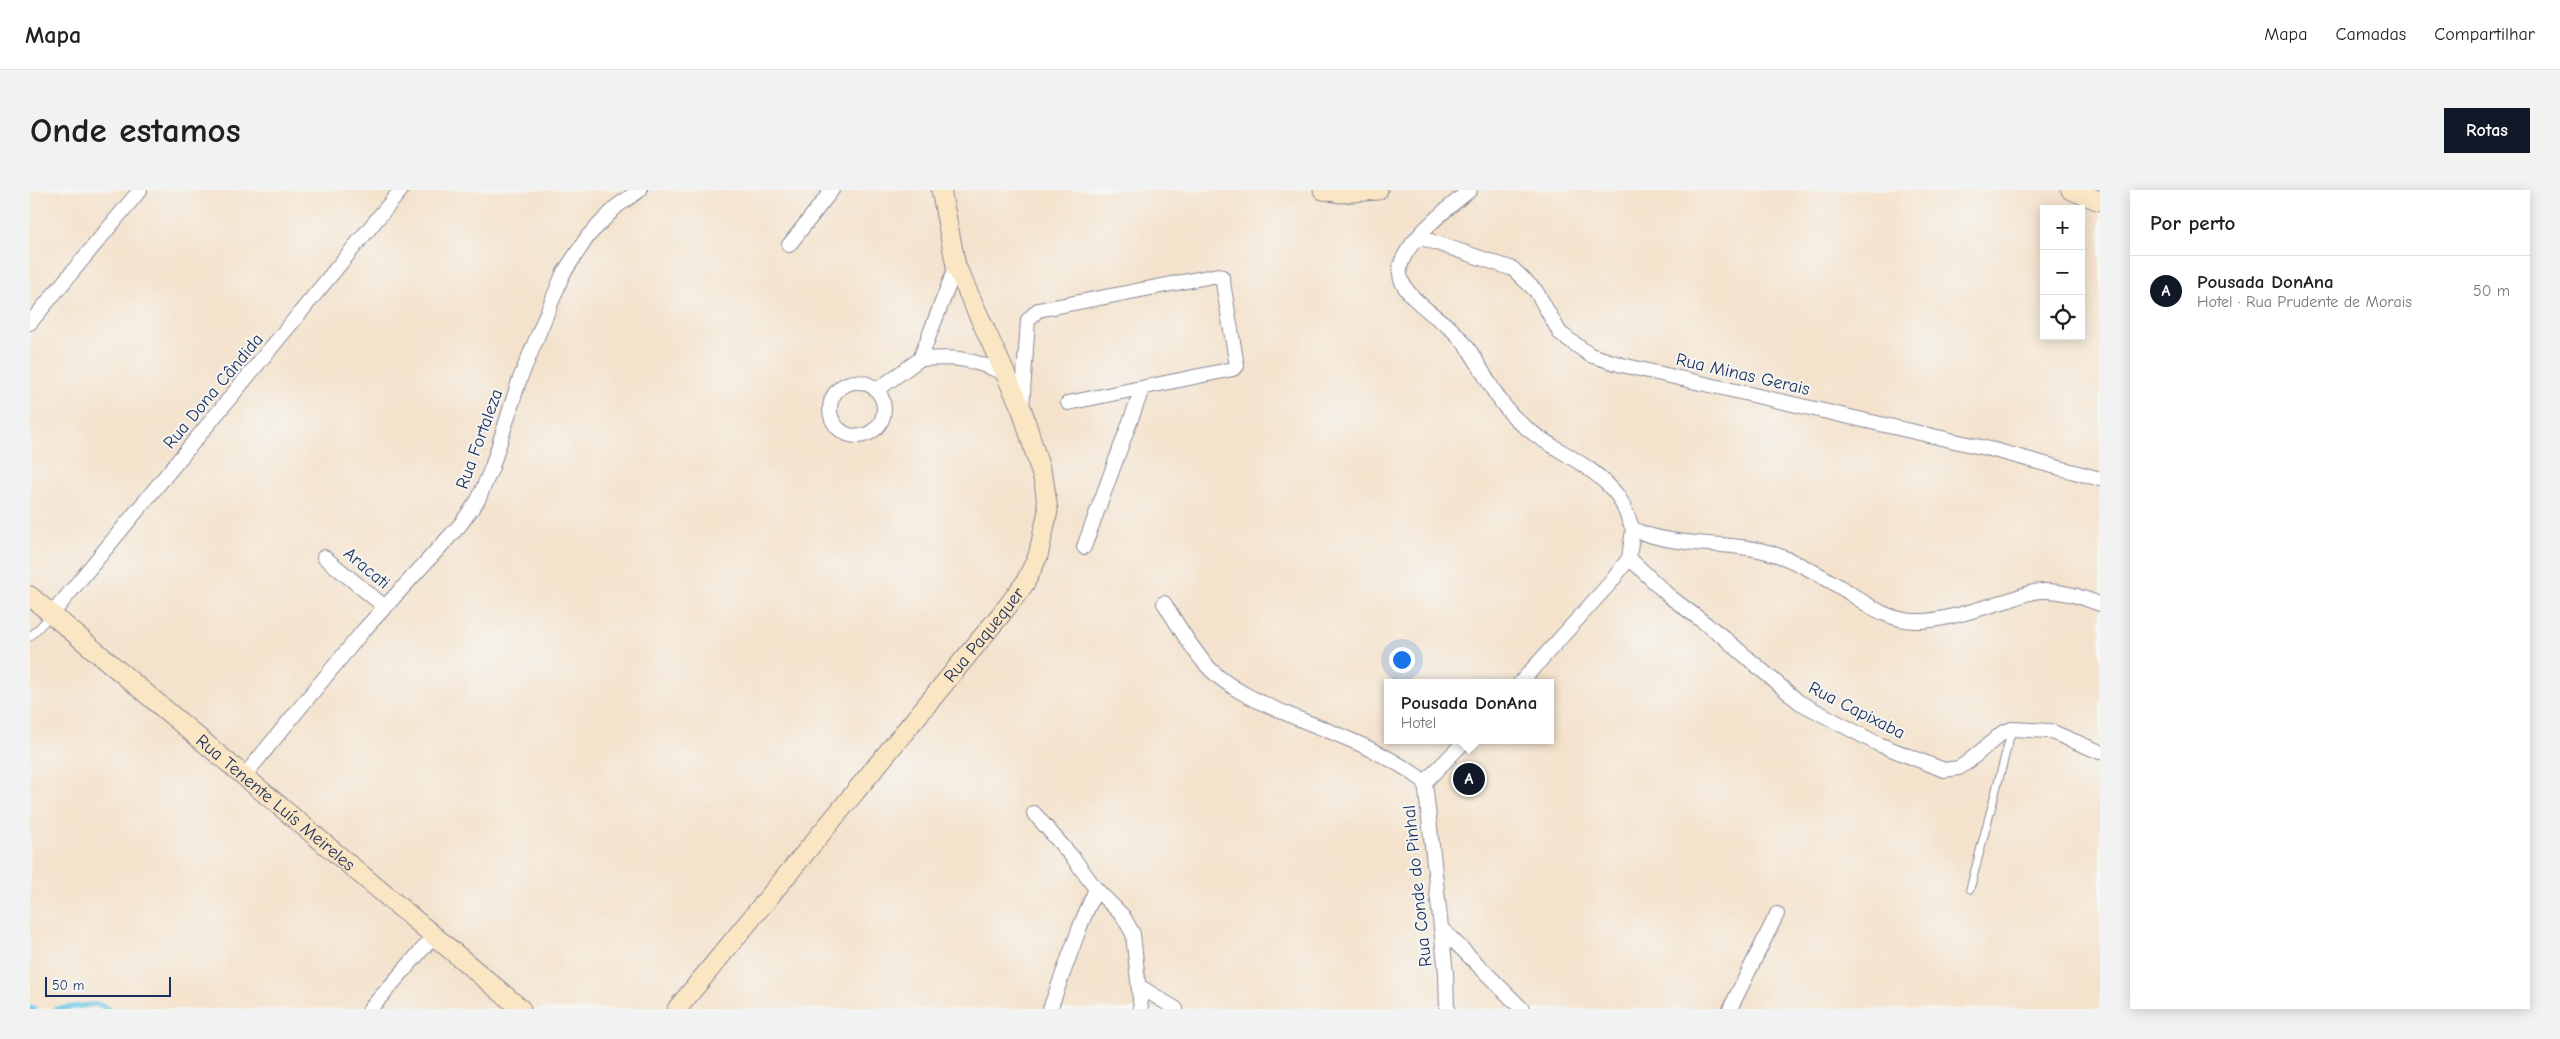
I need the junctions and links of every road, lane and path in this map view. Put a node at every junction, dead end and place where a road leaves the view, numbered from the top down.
1 (140, 190) edge
2 (401, 190) edge
3 (640, 190) edge
4 (832, 190) edge
5 (941, 190) edge
6 (1323, 190) edge
7 (1378, 190) edge
8 (1470, 190) edge
9 (2071, 190) edge
10 (2100, 200) edge
11 (1419, 237) junction
12 (789, 245) dead end
13 (956, 266) junction
14 (30, 322) edge
15 (920, 359) junction
16 (1004, 373) junction
17 (1142, 389) junction
18 (876, 390) dead end
19 (1068, 403) dead end
20 (1022, 410) junction
21 (2100, 478) edge
22 (1633, 529) junction
23 (1084, 547) dead end
24 (324, 557) dead end
25 (1629, 558) junction
26 (30, 596) edge
27 (1164, 603) dead end
28 (2100, 604) edge
29 (385, 607) junction
30 (52, 614) junction
31 (30, 637) edge
32 (1524, 679) edge
33 (2012, 729) junction
34 (1462, 744) edge
35 (2100, 752) edge
36 (244, 776) junction
37 (1425, 782) junction
38 (1034, 813) dead end
39 (1096, 889) junction
40 (1970, 889) dead end
41 (1777, 914) dead end
42 (1441, 928) junction
43 (434, 936) junction
44 (1139, 986) junction
45 (370, 1009) edge
46 (521, 1009) edge
47 (677, 1009) edge
48 (1050, 1009) edge
49 (1141, 1009) edge
50 (1176, 1009) edge
51 (1446, 1009) edge
52 (1522, 1009) edge
53 (1730, 1009) edge

1 - 14 street
2 - 30 street, Rua Dona Cândida
3 - 29 street, Rua Fortaleza
4 - 12 street
5 - 13 street, Rua Paquequer
6 - 7 street
8 - 11 street
9 - 10 street
11 - 21 street, Rua Minas Gerais
11 - 22 street
13 - 15 street
13 - 16 street, Rua Paquequer
15 - 16 street
15 - 18 street
16 - 20 street, Rua Paquequer
17 - 19 street
17 - 20 street
17 - 23 street
20 - 47 street, Rua Paquequer
22 - 25 street
22 - 28 street
24 - 29 street, Aracati
25 - 32 street
25 - 33 street, Rua Capixaba
26 - 30 street, Rua Tenente Luís Meireles
27 - 37 street, Rua Conde do Pinhal
29 - 36 street, Rua Fortaleza
30 - 31 lane
30 - 36 street, Rua Tenente Luís Meireles
33 - 35 street
33 - 40 lane
34 - 37 street
36 - 43 street, Rua Tenente Luís Meireles
37 - 42 street, Rua Conde do Pinhal
38 - 39 street
39 - 44 street
39 - 48 street
41 - 53 street
42 - 51 street, Rua Conde do Pinhal
42 - 52 street
43 - 45 street
43 - 46 street, Rua Tenente Luís Meireles
44 - 49 street
44 - 50 street

